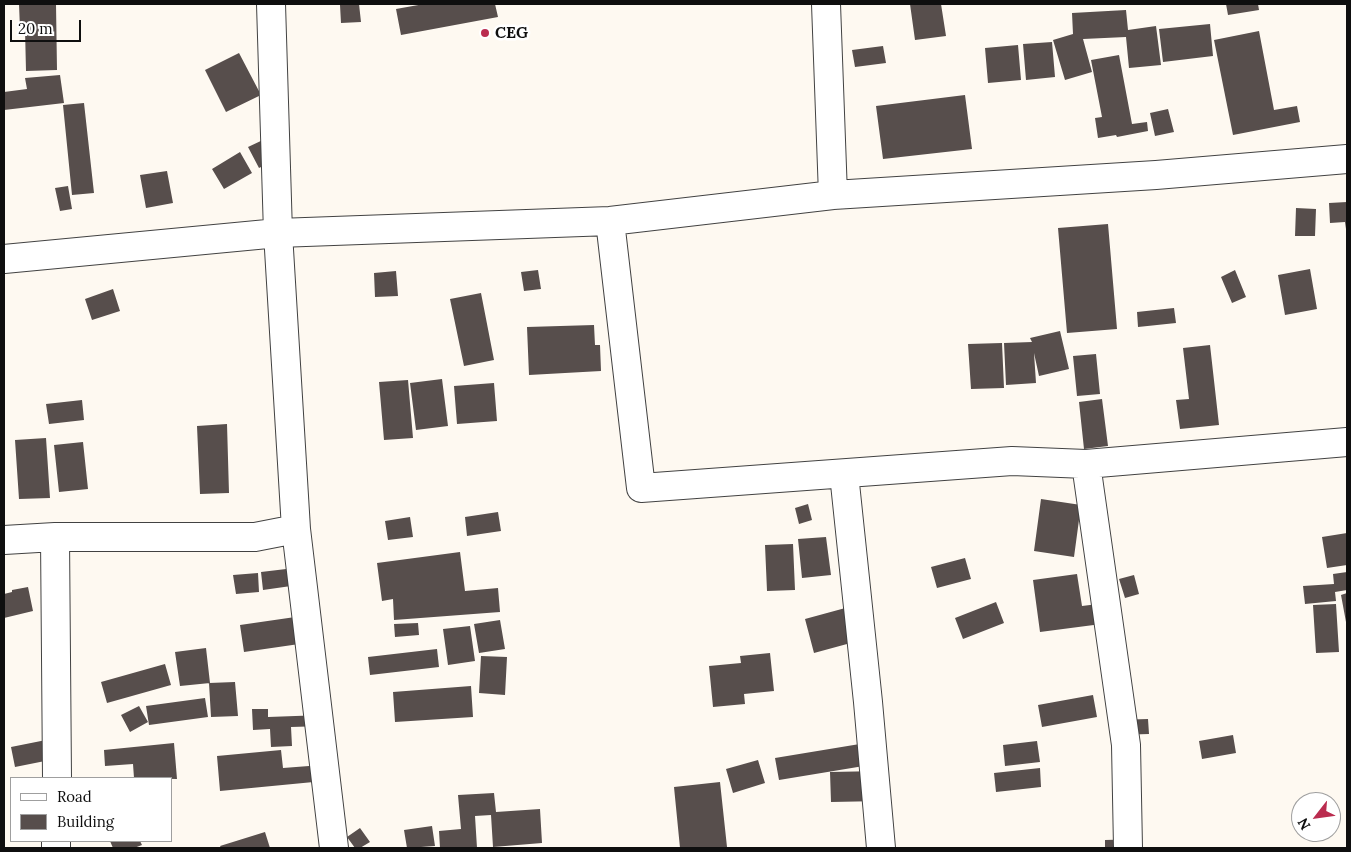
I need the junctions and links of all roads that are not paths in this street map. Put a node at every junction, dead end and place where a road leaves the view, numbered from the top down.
1 (271, 4) edge
2 (826, 4) edge
3 (1347, 160) edge
4 (833, 195) junction
5 (610, 221) junction
6 (278, 233) junction
7 (4, 259) edge
8 (1347, 442) edge
9 (1086, 464) junction
10 (844, 474) junction
11 (296, 528) junction
12 (55, 537) junction
13 (4, 540) edge
14 (57, 777) edge
15 (334, 848) edge
16 (881, 848) edge
17 (1128, 848) edge

1 - 6 street
2 - 4 street
3 - 4 street
4 - 5 street
5 - 6 street
5 - 10 street
6 - 7 street
6 - 11 street
8 - 9 street
9 - 10 street
9 - 17 street
10 - 16 street
11 - 12 street
11 - 15 street
12 - 13 street
12 - 14 street

